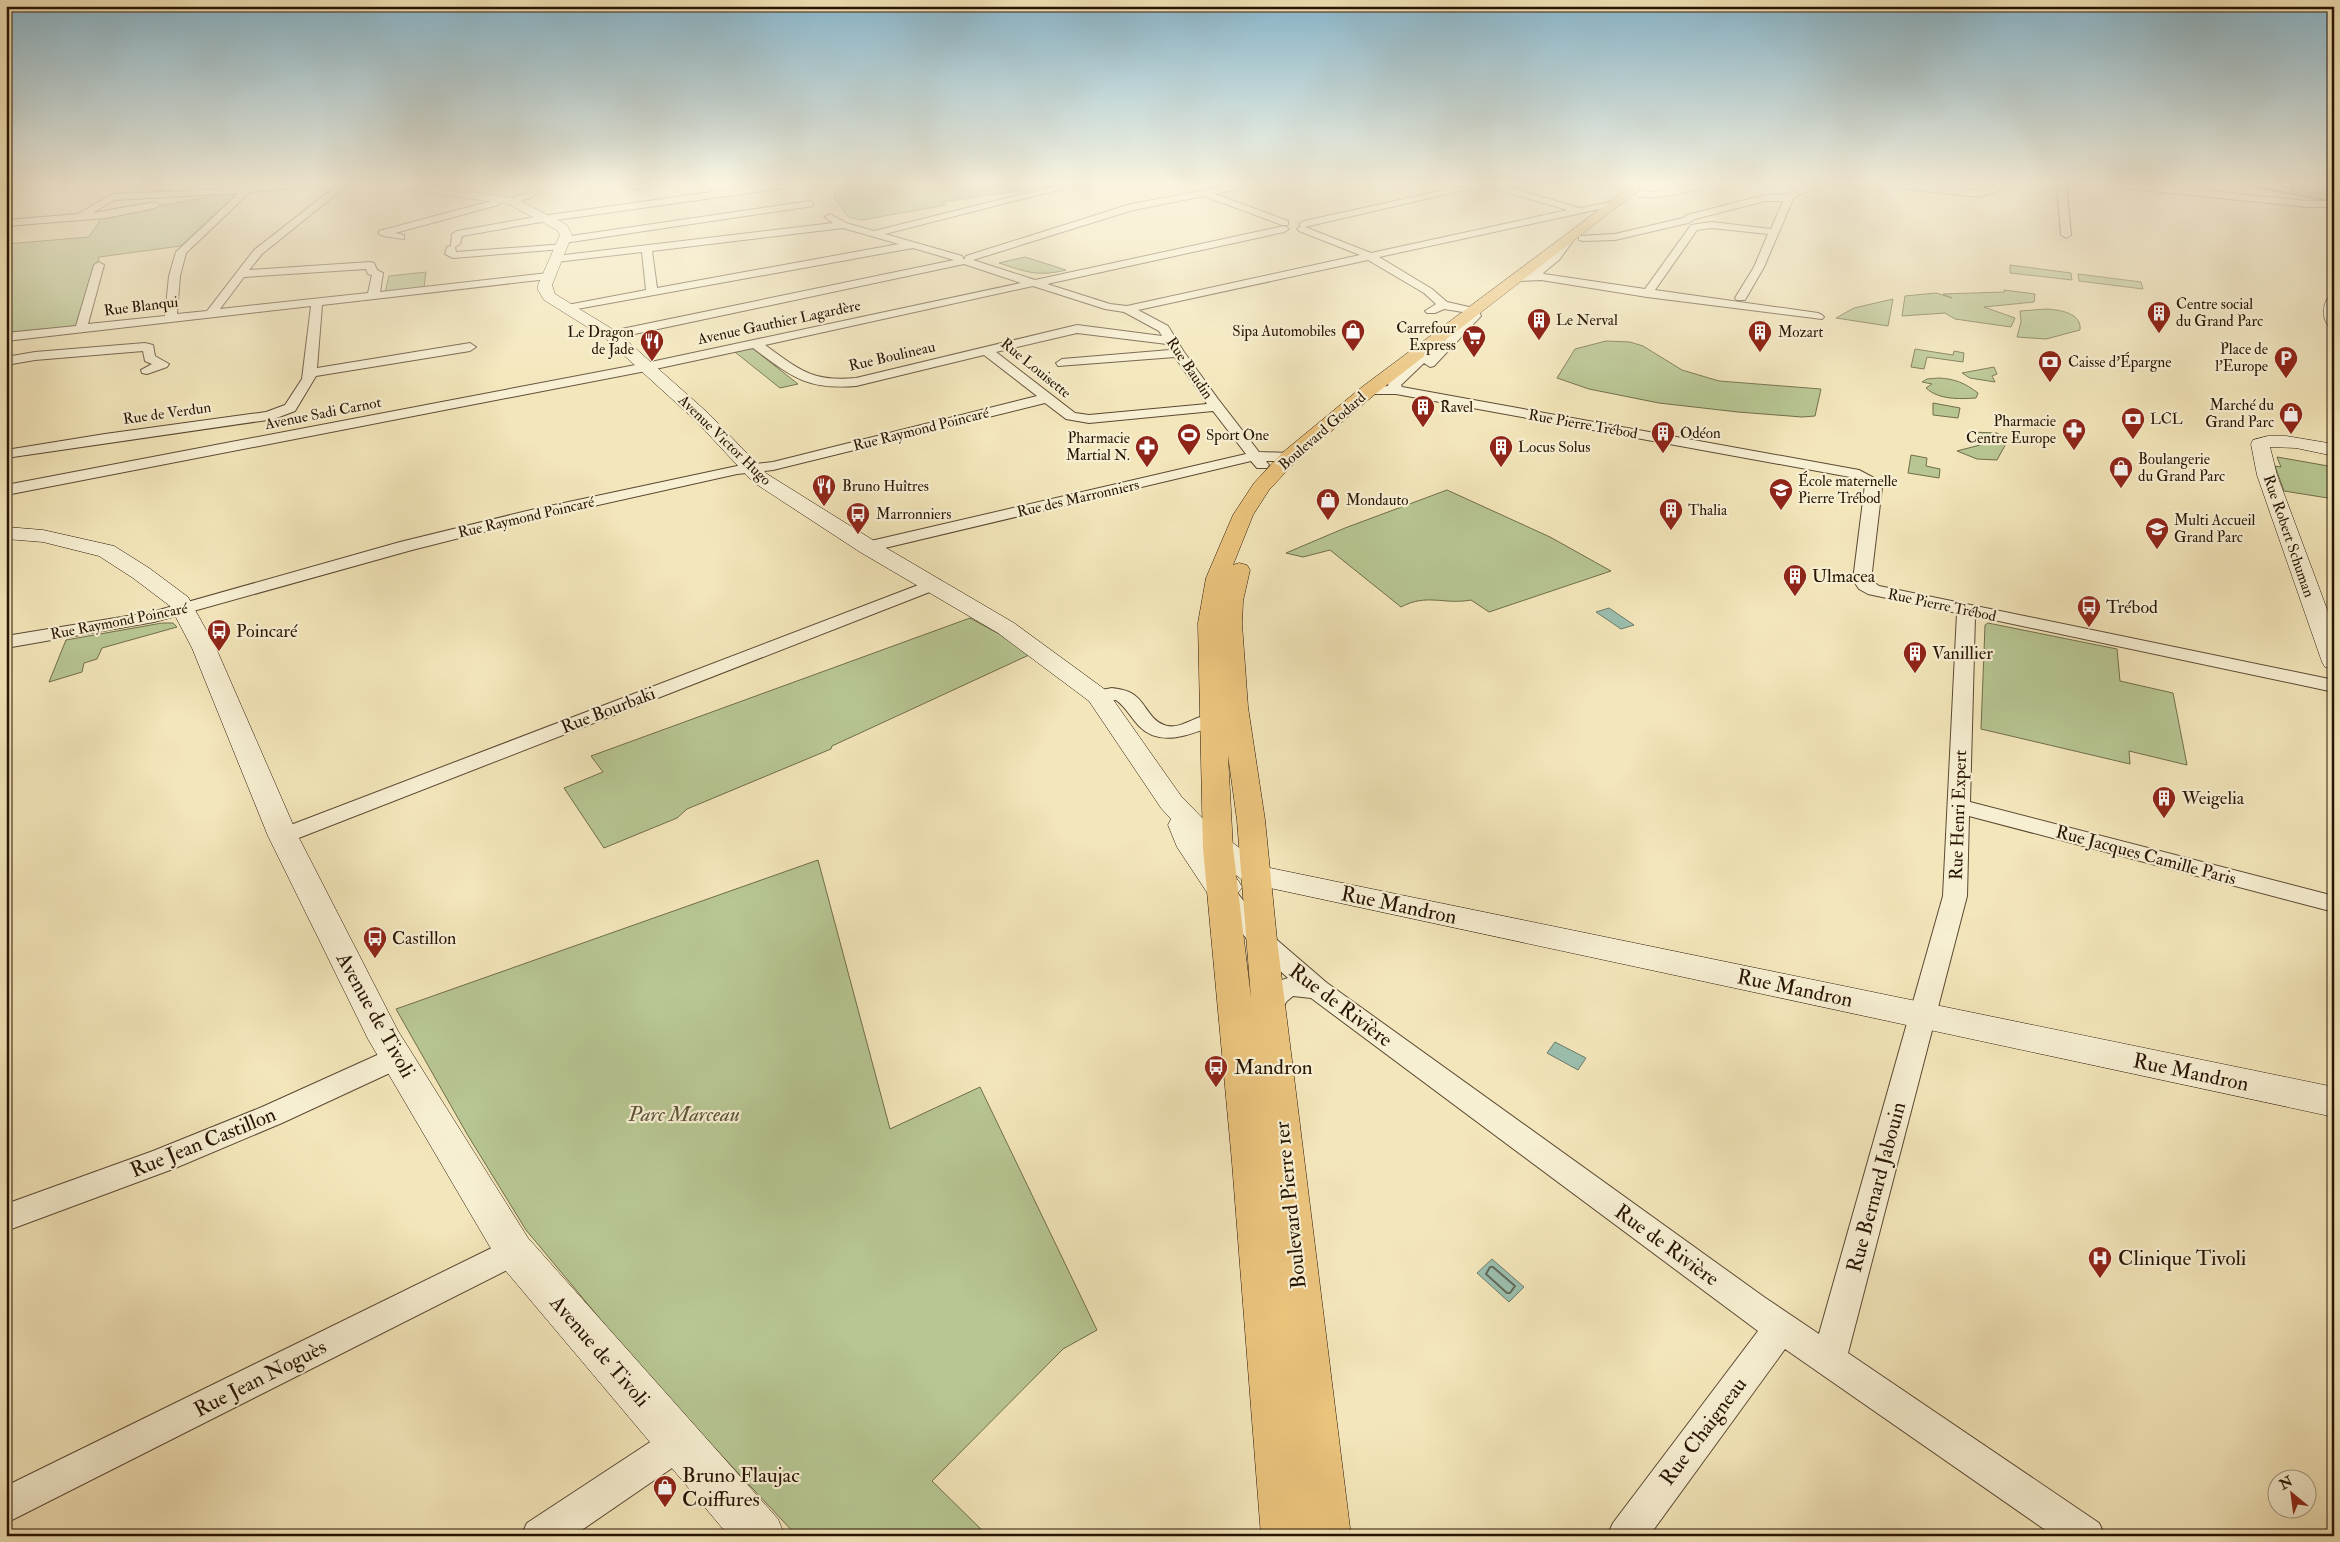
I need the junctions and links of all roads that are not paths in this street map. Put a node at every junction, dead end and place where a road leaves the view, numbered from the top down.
1 (180, 255) edge
2 (257, 255) edge
3 (558, 255) edge
4 (614, 255) edge
5 (648, 255) edge
6 (853, 255) edge
7 (948, 255) edge
8 (980, 255) edge
9 (1156, 255) edge
10 (1374, 255) edge
11 (1550, 255) edge
12 (1557, 255) edge
13 (1565, 255) edge
14 (1675, 255) edge
15 (1763, 255) edge
16 (1369, 256) junction
17 (964, 260) junction
18 (99, 265) dead end
19 (552, 268) junction
20 (242, 274) junction
21 (1541, 277) junction
22 (1519, 278) junction
23 (1036, 282) junction
24 (1651, 289) junction
25 (652, 292) junction
26 (373, 296) junction
27 (2334, 297) edge
28 (317, 302) junction
29 (1739, 302) junction
30 (566, 308) junction
31 (1128, 309) junction
32 (211, 313) junction
33 (171, 318) junction
34 (1471, 318) junction
35 (1818, 318) dead end
36 (2334, 325) edge
37 (80, 328) junction
38 (611, 335) junction
39 (6, 337) edge
40 (1171, 341) junction
41 (756, 344) junction
42 (470, 347) dead end
43 (986, 351) junction
44 (1178, 353) junction
45 (6, 361) edge
46 (1430, 362) junction
47 (1062, 363) dead end
48 (646, 367) junction
49 (147, 370) dead end
50 (310, 373) junction
51 (1396, 390) junction
52 (1368, 391) junction
53 (1046, 398) junction
54 (1216, 407) junction
55 (2334, 450) edge
56 (6, 454) edge
57 (1255, 456) junction
58 (1289, 457) junction
59 (750, 469) junction
60 (1272, 476) junction
61 (6, 490) edge
62 (6, 533) edge
63 (868, 547) junction
64 (934, 584) junction
65 (185, 608) junction
66 (1966, 610) junction
67 (6, 642) edge
68 (2334, 662) edge
69 (2334, 686) edge
70 (1098, 696) junction
71 (1212, 719) junction
72 (1171, 802) junction
73 (1958, 806) junction
74 (283, 836) junction
75 (1218, 848) junction
76 (1256, 875) junction
77 (1221, 890) junction
78 (2334, 904) edge
79 (1260, 940) junction
80 (1318, 990) junction
81 (1268, 1009) junction
82 (1922, 1015) junction
83 (395, 1058) junction
84 (2334, 1102) edge
85 (6, 1218) edge
86 (514, 1250) junction
87 (1781, 1327) junction
88 (1829, 1360) junction
89 (679, 1443) junction
90 (6, 1505) edge
91 (540, 1536) edge
92 (760, 1536) edge
93 (1285, 1536) edge
94 (1327, 1536) edge
95 (1626, 1536) edge
96 (2086, 1536) edge

1 - 33 street
2 - 20 street
3 - 19 street
4 - 19 street, Rue Blanqui
5 - 25 street
6 - 25 street
7 - 17 street, Rue Baudin
8 - 17 street
9 - 23 street, Avenue Gauthier Lagardère
10 - 16 street
11 - 22 main road, Boulevard Godard
12 - 21 street
13 - 21 main road, Boulevard Godard
14 - 24 street
15 - 29 street
16 - 31 street
16 - 34 street
17 - 23 street, Rue Baudin
17 - 38 street
18 - 37 street
19 - 26 street, Rue Blanqui
19 - 30 street, Avenue Victor Hugo
20 - 26 street
20 - 32 street
21 - 22 street
21 - 24 street
21 - 46 main road, Boulevard Godard
22 - 34 main road, Boulevard Godard
23 - 31 street, Rue Baudin
23 - 41 street, Avenue Gauthier Lagardère
24 - 29 street
25 - 30 street
26 - 28 street, Rue Blanqui
27 - 36 street
28 - 32 street, Rue Blanqui
28 - 50 street, Rue de Verdun
29 - 35 street
30 - 38 street, Avenue Victor Hugo
31 - 40 street, Rue Baudin
32 - 33 street, Rue Blanqui
33 - 37 street, Rue Blanqui
34 - 46 street
34 - 51 street
34 - 52 main road, Boulevard Godard
37 - 39 street, Rue Blanqui
38 - 48 street, Avenue Victor Hugo
40 - 43 street, Rue Louisette
40 - 44 street, Rue Baudin
41 - 43 street, Rue Boulineau
41 - 48 street, Avenue Gauthier Lagardère
42 - 50 street
43 - 53 street, Rue Louisette
44 - 47 street
44 - 54 street, Rue Baudin
45 - 49 street
46 - 51 main road, Boulevard Godard
48 - 59 street, Avenue Victor Hugo
48 - 61 street, Avenue Sadi Carnot
50 - 56 street, Rue de Verdun
51 - 52 street
51 - 66 street, Rue Pierre Trébod
51 - 76 main road, Boulevard Godard
52 - 58 main road, Boulevard Godard
53 - 54 street, Rue Louisette
53 - 59 street, Rue Raymond Poincaré
54 - 57 street, Rue Baudin
55 - 68 street, Rue Robert Schuman
57 - 58 street, Rue des Marronniers
57 - 60 street, Rue Baudin
57 - 63 street, Rue des Marronniers
58 - 60 main road, Boulevard Godard
59 - 63 street, Avenue Victor Hugo
59 - 65 street, Rue Raymond Poincaré
60 - 71 main road, Boulevard Godard
62 - 65 street, Avenue de Tivoli
63 - 64 street, Avenue Victor Hugo
64 - 70 street, Avenue Victor Hugo
64 - 74 street, Rue Bourbaki
65 - 67 street, Rue Raymond Poincaré
65 - 74 street, Avenue de Tivoli
66 - 69 street, Rue Pierre Trébod
66 - 73 street, Rue Henri Expert
70 - 71 street
70 - 72 street, Avenue Victor Hugo
71 - 75 main road, Boulevard Godard
72 - 75 street, Avenue Victor Hugo
72 - 77 street, Avenue Victor Hugo
73 - 78 street, Rue Jacques Camille Paris
73 - 82 street, Rue Henri Expert
74 - 83 street, Avenue de Tivoli
75 - 76 street, Avenue Victor Hugo
75 - 77 main road, Boulevard Godard
76 - 77 street
76 - 79 main road, Boulevard Pierre 1er
76 - 82 street, Rue Mandron
77 - 79 street, Rue de Rivière
77 - 93 main road, Boulevard Pierre 1er
79 - 80 street, Rue de Rivière
79 - 81 main road, Boulevard Pierre 1er
80 - 81 street
80 - 87 street, Rue de Rivière
81 - 94 main road, Boulevard Pierre 1er
82 - 84 street, Rue Mandron
82 - 88 street, Rue Bernard Jabouin
83 - 85 street, Rue Jean Castillon
83 - 86 street, Avenue de Tivoli
86 - 89 street, Avenue de Tivoli
86 - 90 street, Rue Jean Noguès
87 - 88 street, Rue de Rivière
87 - 95 street, Rue Chaigneau
88 - 96 street, Rue de Rivière
89 - 91 street
89 - 92 street, Avenue de Tivoli

